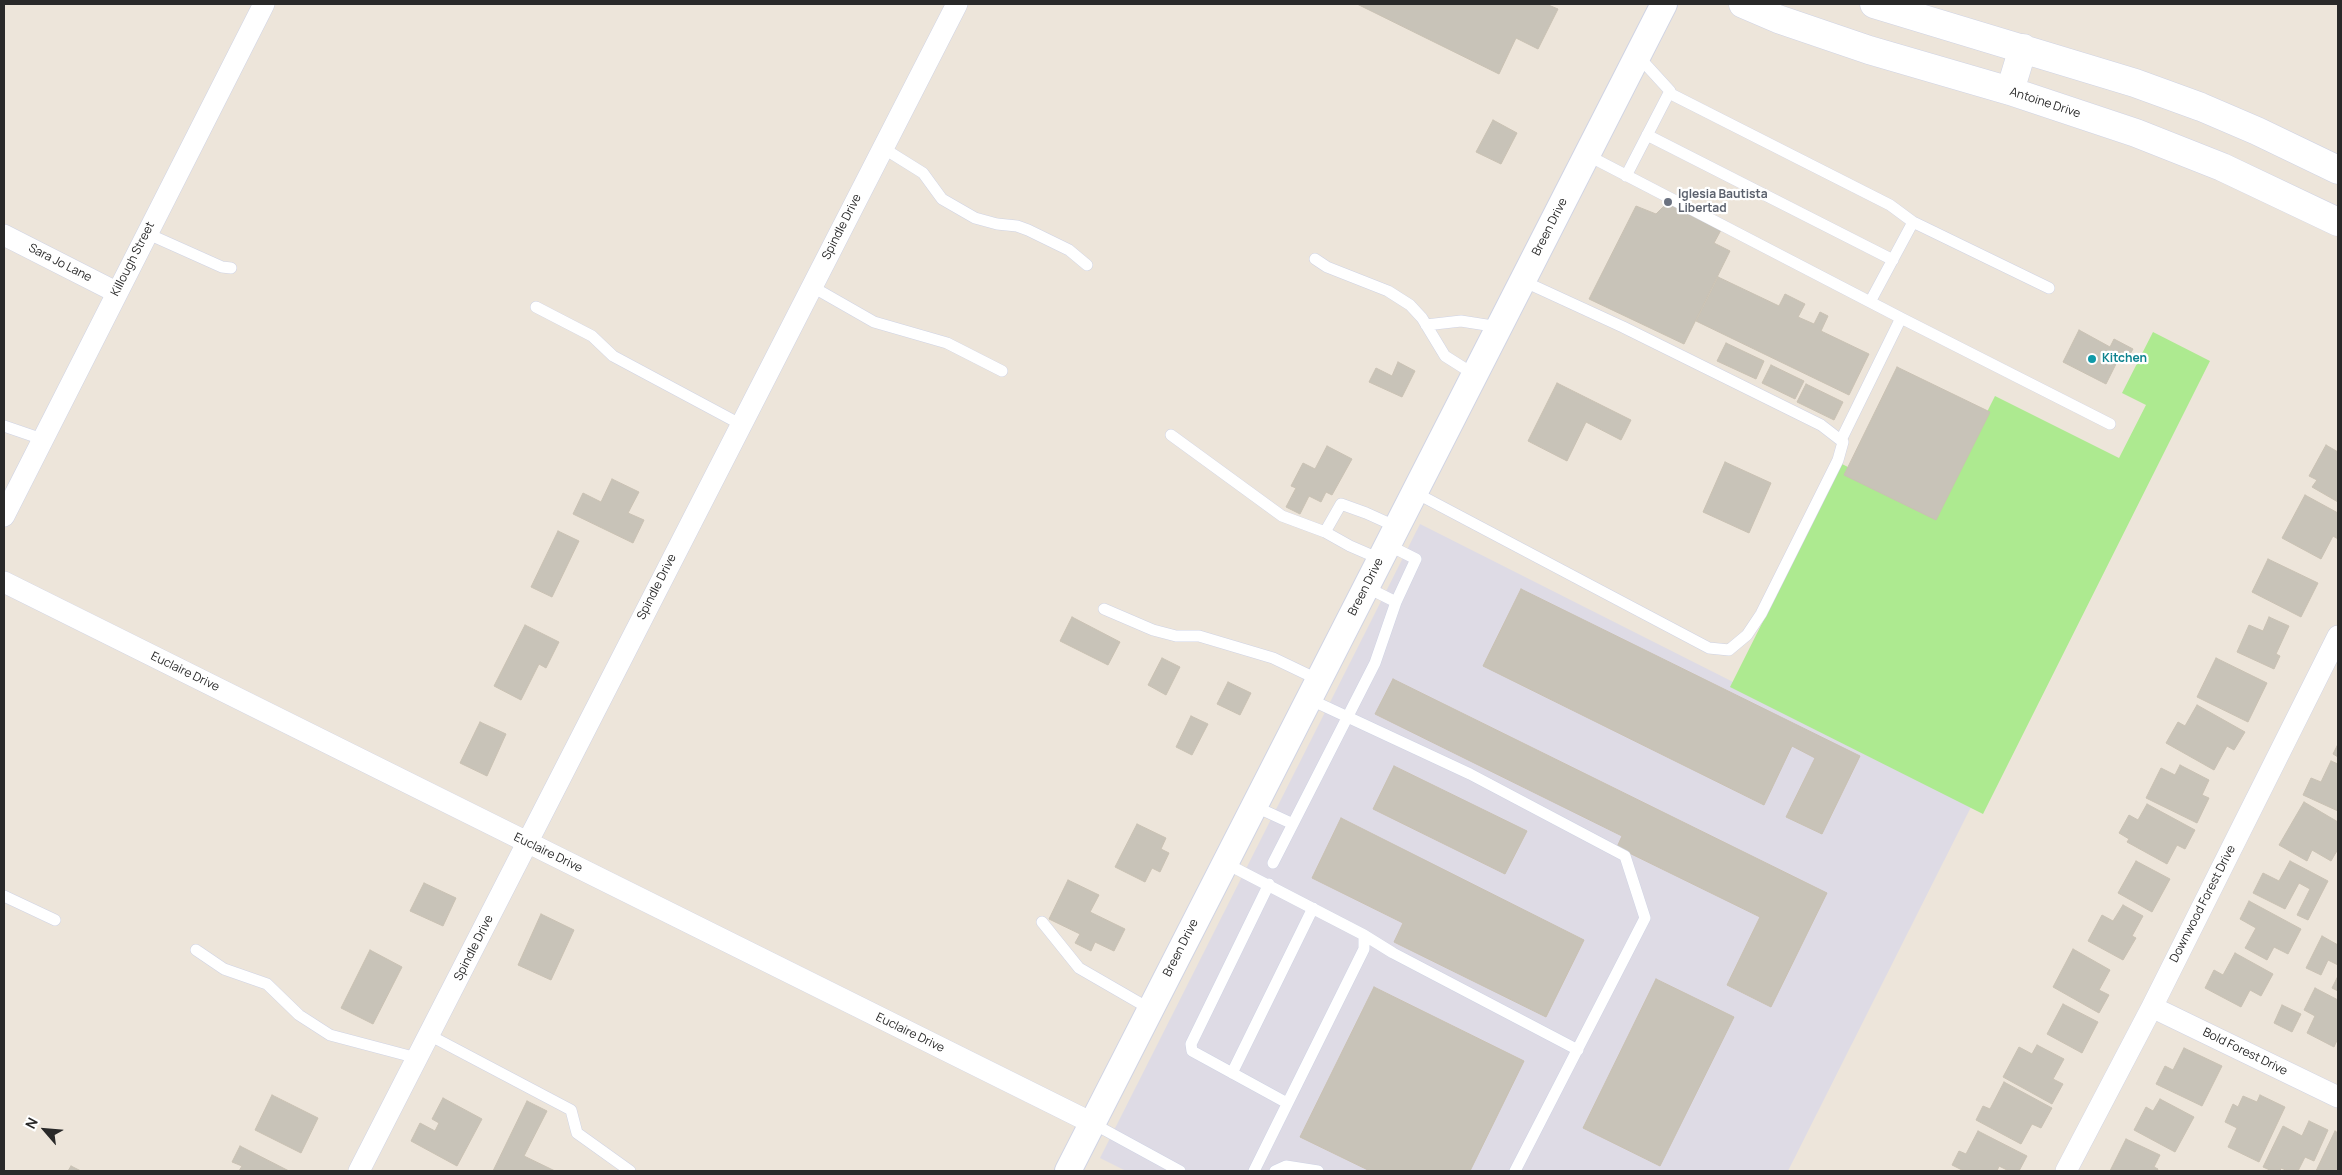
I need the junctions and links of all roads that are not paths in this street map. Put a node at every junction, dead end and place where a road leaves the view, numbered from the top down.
1 (264, 4) edge
2 (957, 4) edge
3 (1664, 4) edge
4 (1743, 4) edge
5 (1874, 4) edge
6 (2023, 48) junction
7 (1638, 56) junction
8 (2010, 91) junction
9 (1669, 93) junction
10 (1647, 135) junction
11 (883, 148) junction
12 (1587, 155) junction
13 (2331, 167) edge
14 (1626, 176) junction
15 (1913, 222) junction
16 (2338, 222) edge
17 (146, 233) junction
18 (4, 235) edge
19 (1315, 259) dead end
20 (1893, 260) junction
21 (1087, 265) dead end
22 (231, 268) dead end
23 (1523, 281) junction
24 (811, 286) junction
25 (2049, 288) dead end
26 (116, 292) junction
27 (1870, 302) junction
28 (536, 307) dead end
29 (1901, 318) junction
30 (1426, 325) junction
31 (1499, 327) junction
32 (1002, 371) dead end
33 (1474, 375) junction
34 (740, 424) junction
35 (2110, 424) dead end
36 (4, 426) edge
37 (1171, 435) dead end
38 (42, 440) junction
39 (1841, 440) junction
40 (1414, 492) junction
41 (4, 516) edge
42 (1326, 532) junction
43 (1388, 544) junction
44 (4, 582) edge
45 (1366, 587) junction
46 (1396, 602) junction
47 (1104, 609) dead end
48 (2338, 636) edge
49 (1314, 690) junction
50 (1346, 718) junction
51 (1254, 806) junction
52 (1293, 824) junction
53 (528, 843) junction
54 (1273, 862) dead end
55 (1225, 863) junction
56 (1269, 884) junction
57 (4, 896) edge
58 (1313, 908) junction
59 (55, 920) dead end
60 (1042, 922) dead end
61 (1364, 935) junction
62 (196, 950) dead end
63 (2152, 1007) junction
64 (1150, 1009) junction
65 (429, 1034) junction
66 (1578, 1050) junction
67 (417, 1058) junction
68 (1232, 1073) junction
69 (2338, 1097) edge
70 (1287, 1103) junction
71 (1092, 1123) junction
72 (359, 1171) edge
73 (630, 1171) edge
74 (1068, 1171) edge
75 (1180, 1171) edge
76 (1254, 1171) edge
77 (1274, 1171) edge
78 (1318, 1171) edge
79 (1516, 1171) edge
80 (2066, 1171) edge

1 - 17 street, Killough Street
2 - 11 street, Spindle Drive
3 - 7 street, Breen Drive
4 - 8 main road, Antoine Drive
5 - 6 main road
6 - 8 main road
6 - 13 main road
7 - 9 lane
7 - 12 street, Breen Drive
8 - 16 main road, Antoine Drive
9 - 10 lane
9 - 15 lane
10 - 14 lane
10 - 20 lane
11 - 21 lane
11 - 24 street, Spindle Drive
12 - 14 lane
12 - 23 street, Breen Drive
14 - 27 lane
15 - 20 lane
15 - 25 lane
17 - 22 lane
17 - 26 street, Killough Street
18 - 26 street, Sara Jo Lane
19 - 30 lane
20 - 27 lane
23 - 31 street, Breen Drive
23 - 39 lane
24 - 32 lane
24 - 34 street, Spindle Drive
26 - 38 street, Killough Street
27 - 29 lane
28 - 34 lane
29 - 35 lane
29 - 39 lane
30 - 31 lane
30 - 33 lane
31 - 33 street, Breen Drive
33 - 40 street, Breen Drive
34 - 53 street, Spindle Drive
36 - 38 lane
37 - 42 lane
38 - 41 street, Killough Street
39 - 40 lane
40 - 43 street, Breen Drive
42 - 43 lane
42 - 43 lane
43 - 45 street, Breen Drive
43 - 46 lane
44 - 53 street, Euclaire Drive
45 - 46 lane
45 - 49 street, Breen Drive
46 - 50 lane
47 - 49 lane
48 - 63 street, Downwood Forest Drive
49 - 50 lane
49 - 51 street, Breen Drive
50 - 52 lane
50 - 66 lane
51 - 52 lane
51 - 55 street, Breen Drive
52 - 54 lane
53 - 65 street, Spindle Drive
53 - 71 street, Euclaire Drive
55 - 56 lane
55 - 64 street, Breen Drive
56 - 58 lane
56 - 68 lane
57 - 59 lane
58 - 61 lane
58 - 68 lane
60 - 64 lane
61 - 66 lane
61 - 70 lane
62 - 67 lane
63 - 69 street, Bold Forest Drive
63 - 80 street, Downwood Forest Drive
64 - 71 street, Breen Drive
65 - 67 street, Spindle Drive
65 - 73 lane
66 - 79 lane
67 - 72 street, Spindle Drive
68 - 70 lane
70 - 76 lane
71 - 74 street, Breen Drive
71 - 75 lane
77 - 78 lane

